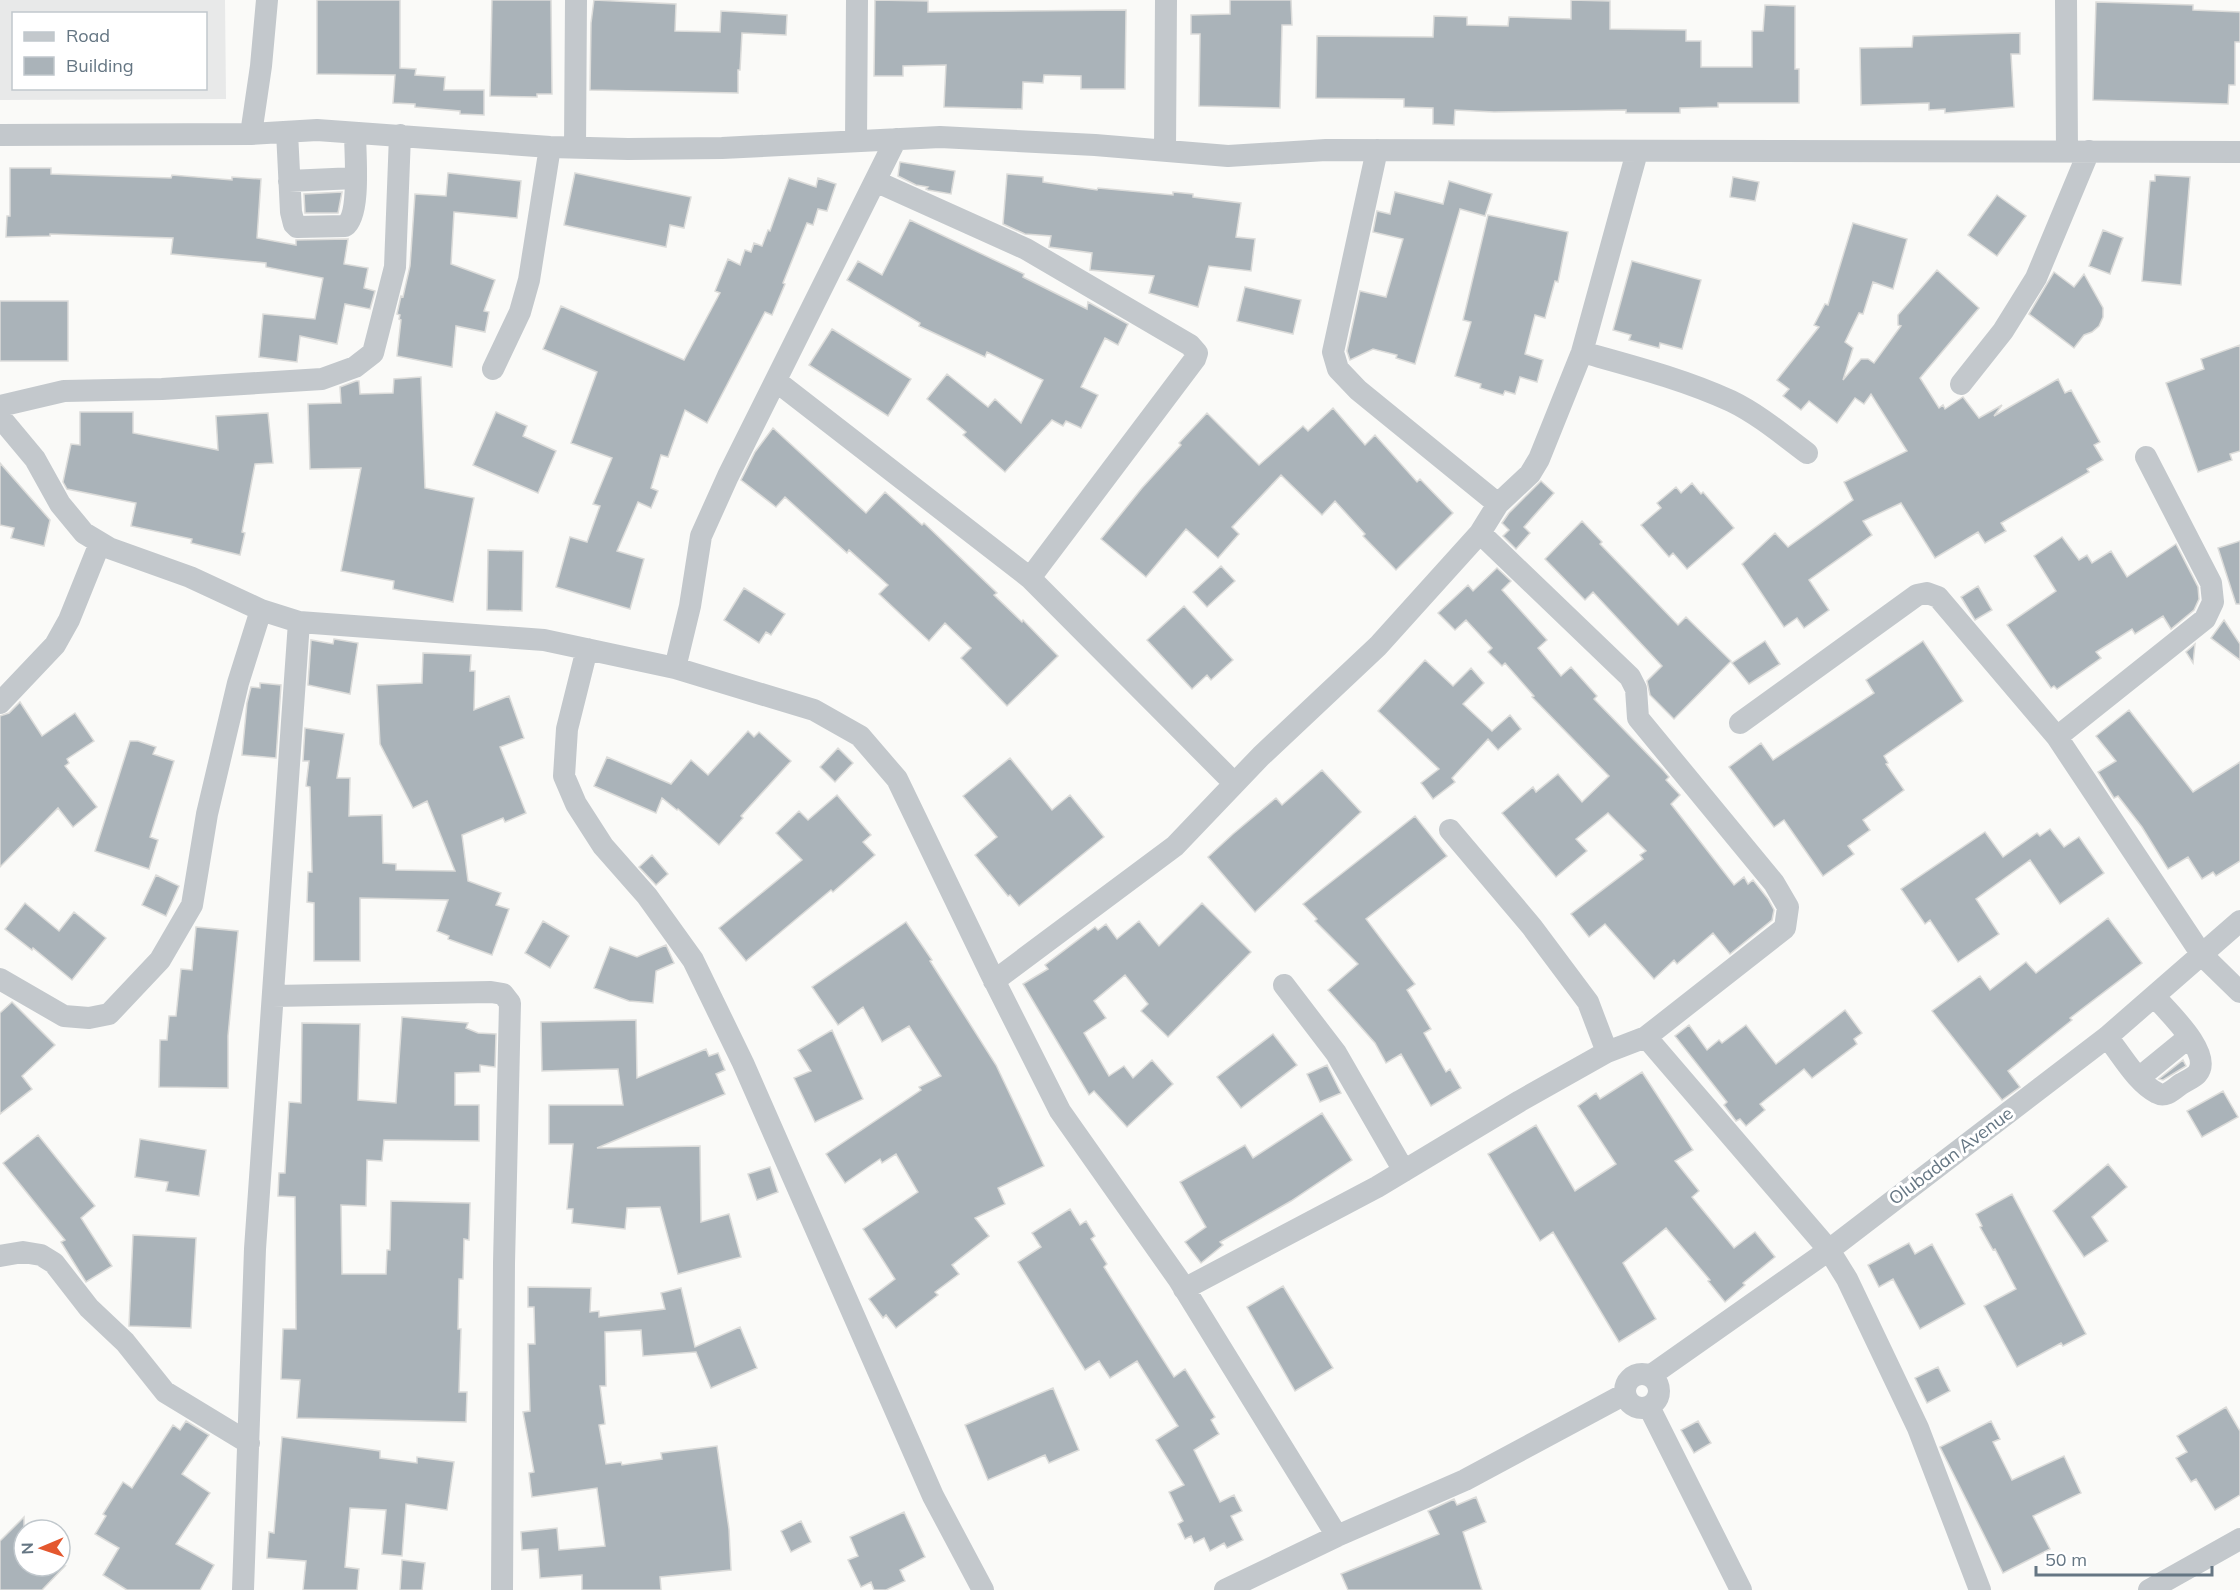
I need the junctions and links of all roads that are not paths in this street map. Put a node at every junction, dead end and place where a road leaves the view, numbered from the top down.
1 (267, 0) edge
2 (576, 0) edge
3 (857, 0) edge
4 (1166, 0) edge
5 (2067, 0) edge
6 (287, 132) junction
7 (355, 133) junction
8 (250, 134) junction
9 (0, 135) edge
10 (400, 135) junction
11 (896, 139) junction
12 (856, 141) junction
13 (550, 147) junction
14 (575, 147) junction
15 (1165, 150) junction
16 (1377, 150) junction
17 (2078, 151) junction
18 (1637, 152) junction
19 (2240, 152) edge
20 (355, 178) junction
21 (289, 181) junction
22 (875, 181) junction
23 (1582, 352) junction
24 (493, 369) dead end
25 (776, 381) junction
26 (1961, 384) dead end
27 (0, 406) edge
28 (0, 421) edge
29 (1807, 453) dead end
30 (2146, 457) dead end
31 (1498, 504) junction
32 (1480, 533) junction
33 (100, 543) junction
34 (1030, 578) junction
35 (261, 610) junction
36 (299, 622) junction
37 (587, 649) junction
38 (675, 668) junction
39 (2, 699) edge
40 (1740, 723) dead end
41 (2057, 737) junction
42 (1234, 783) junction
43 (1450, 830) dead end
44 (2240, 921) edge
45 (2202, 955) junction
46 (0, 979) edge
47 (994, 981) junction
48 (1284, 985) dead end
49 (2240, 992) edge
50 (273, 996) junction
51 (2155, 997) junction
52 (1646, 1037) junction
53 (2108, 1037) junction
54 (2189, 1037) junction
55 (1607, 1052) junction
56 (2139, 1077) junction
57 (1404, 1171) junction
58 (1829, 1250) junction
59 (0, 1256) edge
60 (1184, 1289) junction
61 (1650, 1376) junction
62 (1625, 1394) junction
63 (1649, 1407) junction
64 (249, 1443) junction
65 (1337, 1536) junction
66 (2240, 1539) edge
67 (1737, 1589) edge
68 (243, 1590) edge
69 (502, 1590) edge
70 (983, 1590) edge
71 (1225, 1590) edge
72 (1980, 1590) edge
73 (2149, 1590) edge

1 - 8 street
2 - 14 street
3 - 12 street
4 - 15 street
5 - 17 street
6 - 7 street
6 - 8 street
6 - 21 street
7 - 10 street
7 - 20 street
8 - 9 street
10 - 13 street
10 - 27 street
11 - 12 street
11 - 15 street
11 - 22 street
12 - 14 street
13 - 14 street
13 - 24 street
15 - 16 street
16 - 18 street
16 - 31 street
17 - 18 street
17 - 19 street
17 - 26 street
18 - 23 street
20 - 21 street
20 - 21 street
22 - 25 street
22 - 34 street
23 - 29 street
23 - 31 street
25 - 34 street
25 - 38 street
28 - 33 street
30 - 41 street
31 - 32 street
32 - 42 street
32 - 52 street
33 - 35 street
33 - 39 street
34 - 42 street
35 - 36 street
35 - 46 street
36 - 37 street
36 - 50 street
37 - 38 street
37 - 70 street
38 - 47 street
40 - 41 street
41 - 45 street
42 - 47 street
43 - 55 street
44 - 45 street, Olubadan Avenue
45 - 49 street
45 - 51 street, Olubadan Avenue
47 - 60 street
48 - 57 street
50 - 64 street
50 - 69 street
51 - 53 street, Olubadan Avenue
51 - 54 street
52 - 55 street
52 - 58 street
53 - 56 street
53 - 58 street, Olubadan Avenue
54 - 56 street
54 - 56 street
55 - 57 street
57 - 60 street
58 - 61 street, Olubadan Avenue
58 - 72 street
59 - 64 street
60 - 65 street
61 - 62 street
61 - 63 street
62 - 63 street
62 - 65 street
63 - 67 street
64 - 68 street
65 - 71 street
66 - 73 street

